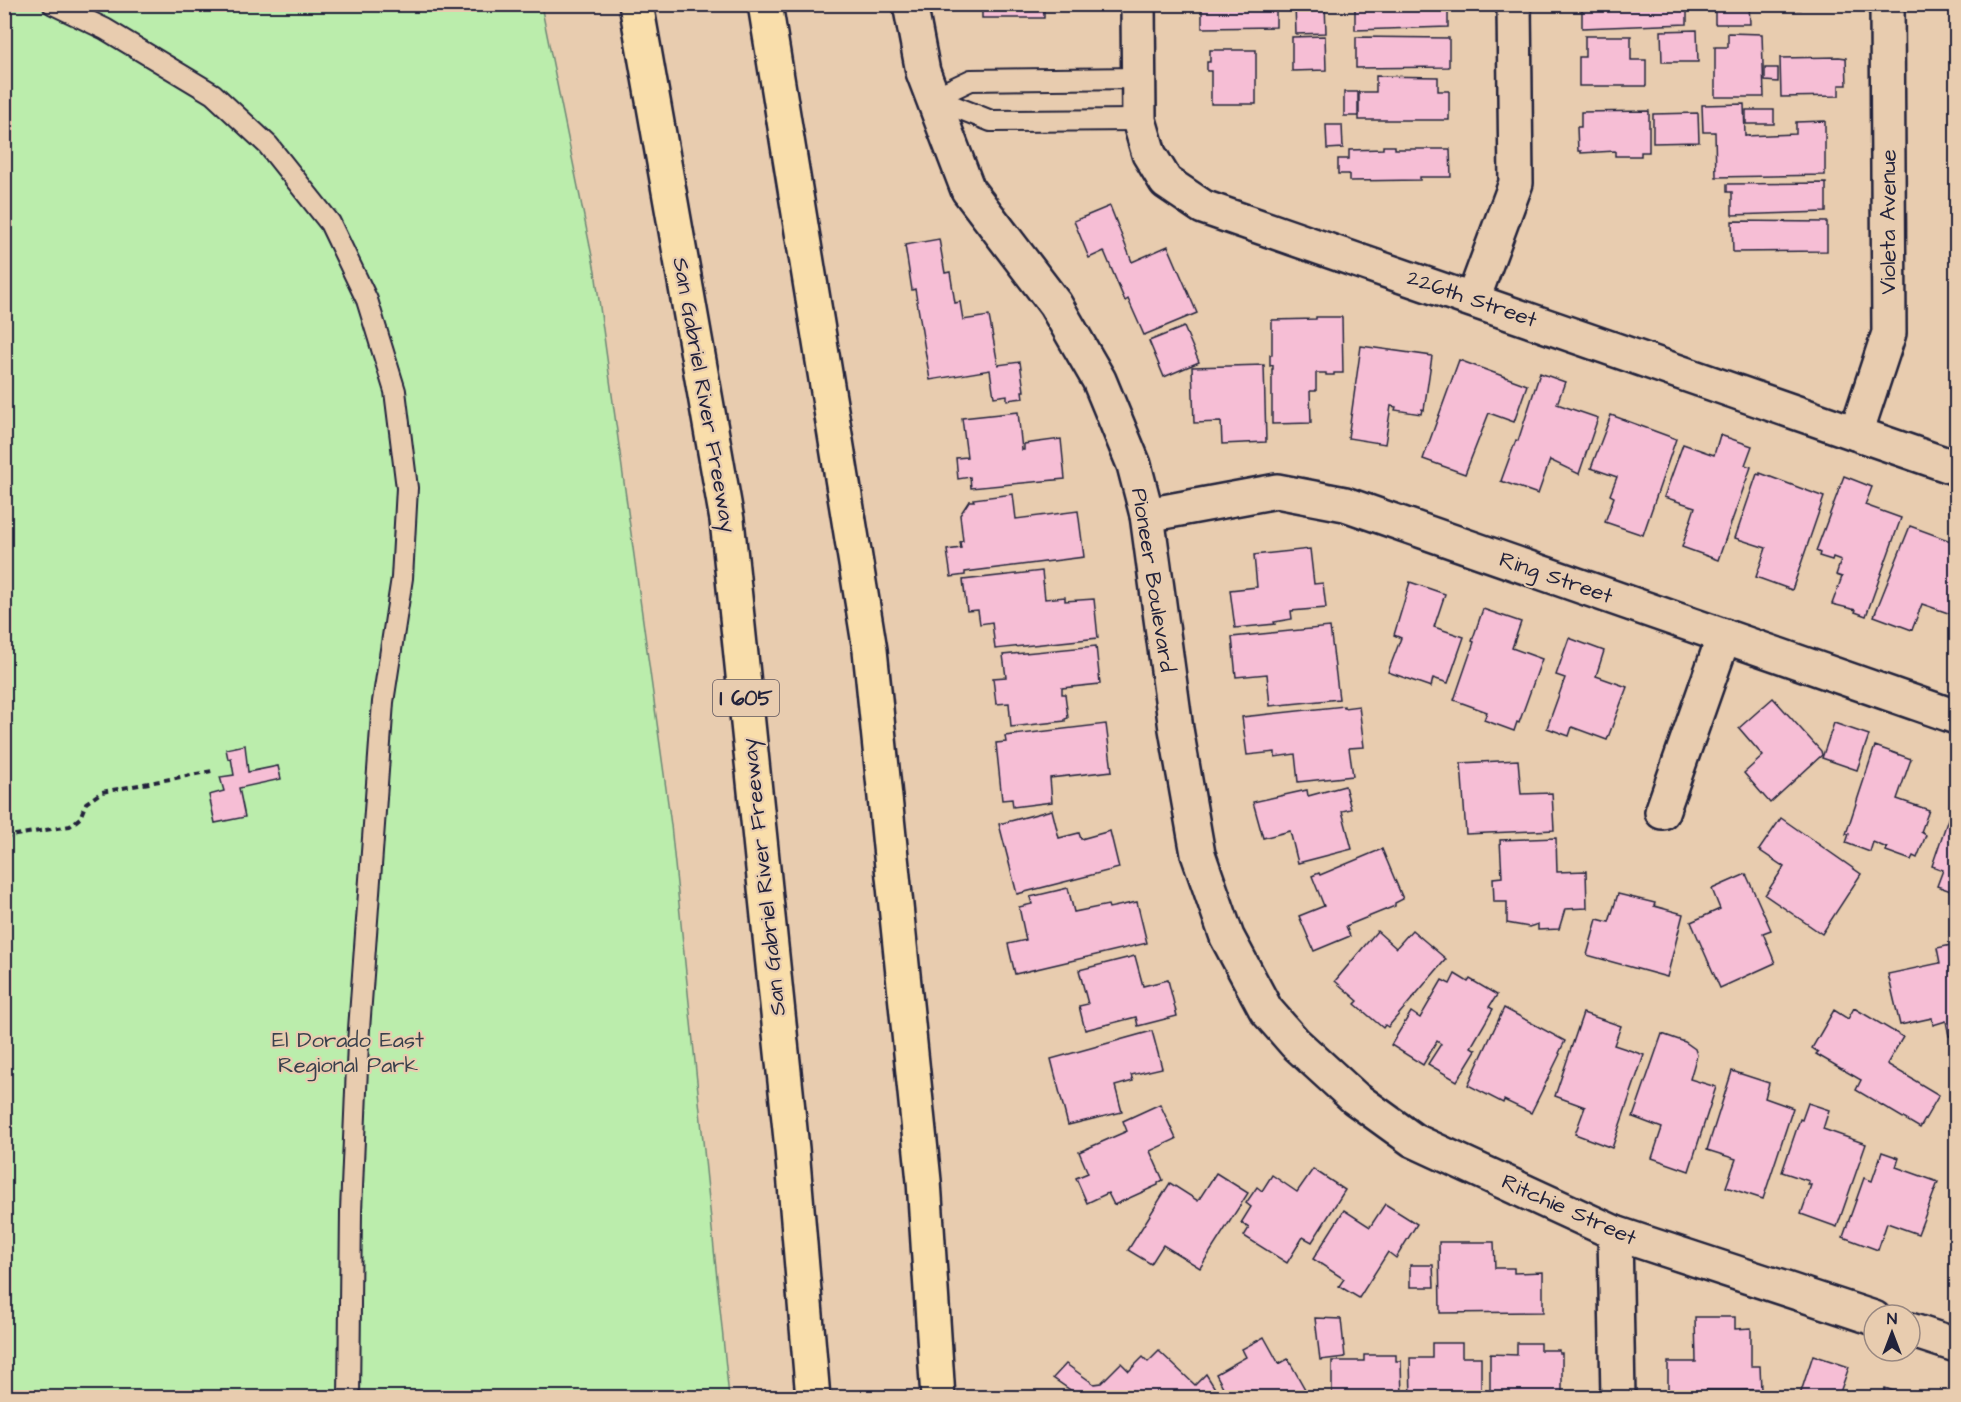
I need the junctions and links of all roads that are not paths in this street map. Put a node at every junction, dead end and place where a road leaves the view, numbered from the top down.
1 (53, 4) edge
2 (636, 4) edge
3 (765, 4) edge
4 (910, 4) edge
5 (1138, 4) edge
6 (1514, 4) edge
7 (1887, 4) edge
8 (1139, 78) junction
9 (933, 98) junction
10 (1139, 120) junction
11 (1473, 299) junction
12 (1856, 433) junction
13 (1956, 468) edge
14 (1147, 515) junction
15 (1724, 636) junction
16 (1956, 717) edge
17 (1662, 812) dead end
18 (1295, 1043) joint
19 (1615, 1233) junction
20 (1862, 1314) edge
21 (1922, 1334) edge
22 (1956, 1345) edge
23 (349, 1398) edge
24 (813, 1398) edge
25 (938, 1398) edge
26 (1618, 1398) edge

1 - 23 lane
2 - 24 highway, San Gabriel River Freeway / I 605
3 - 25 highway
4 - 9 street, Pioneer Boulevard
5 - 8 street, 226th Street
6 - 11 street
7 - 12 street, Violeta Avenue
8 - 9 lane
8 - 10 street, 226th Street
9 - 10 lane
9 - 14 street, Pioneer Boulevard
10 - 11 street, 226th Street
11 - 12 street, 226th Street
12 - 13 street, 226th Street
14 - 15 street, Ring Street
14 - 18 street, Pioneer Boulevard
15 - 16 street, Ring Street
15 - 17 street
18 - 19 street, Ritchie Street
19 - 20 street, Ritchie Street
19 - 26 street
21 - 22 street

